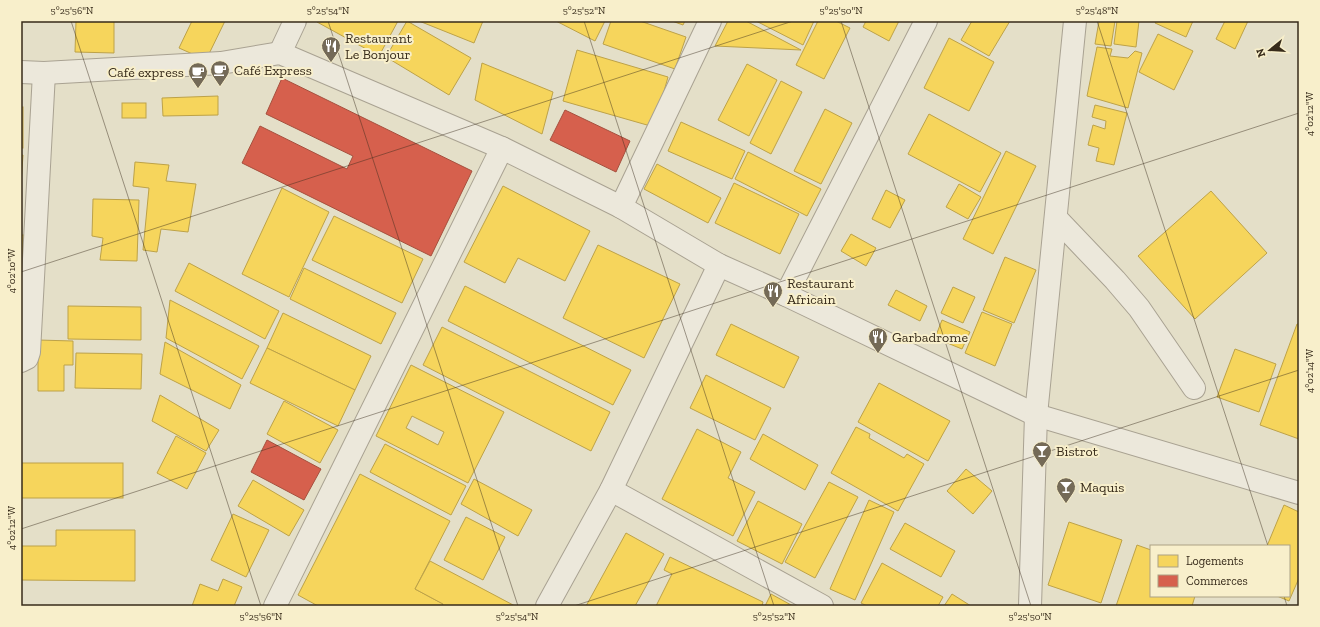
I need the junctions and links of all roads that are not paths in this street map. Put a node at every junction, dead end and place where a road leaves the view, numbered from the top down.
1 (295, 21) edge
2 (710, 21) edge
3 (926, 21) edge
4 (1075, 21) edge
5 (280, 53) junction
6 (21, 72) edge
7 (44, 74) junction
8 (502, 148) junction
9 (621, 207) junction
10 (1056, 218) junction
11 (719, 265) junction
12 (786, 295) junction
13 (21, 361) edge
14 (1194, 388) dead end
15 (1036, 415) junction
16 (610, 490) junction
17 (1299, 493) edge
18 (275, 606) edge
19 (547, 606) edge
20 (822, 606) edge
21 (1030, 606) edge

1 - 5 street
2 - 9 street
3 - 12 street
4 - 10 street
5 - 7 street
5 - 8 street
6 - 7 street
7 - 13 street
8 - 9 street
8 - 18 street
9 - 11 street
10 - 14 street
10 - 15 street
11 - 12 street
11 - 16 street
12 - 15 street
15 - 17 street
15 - 21 street
16 - 19 street
16 - 20 street

